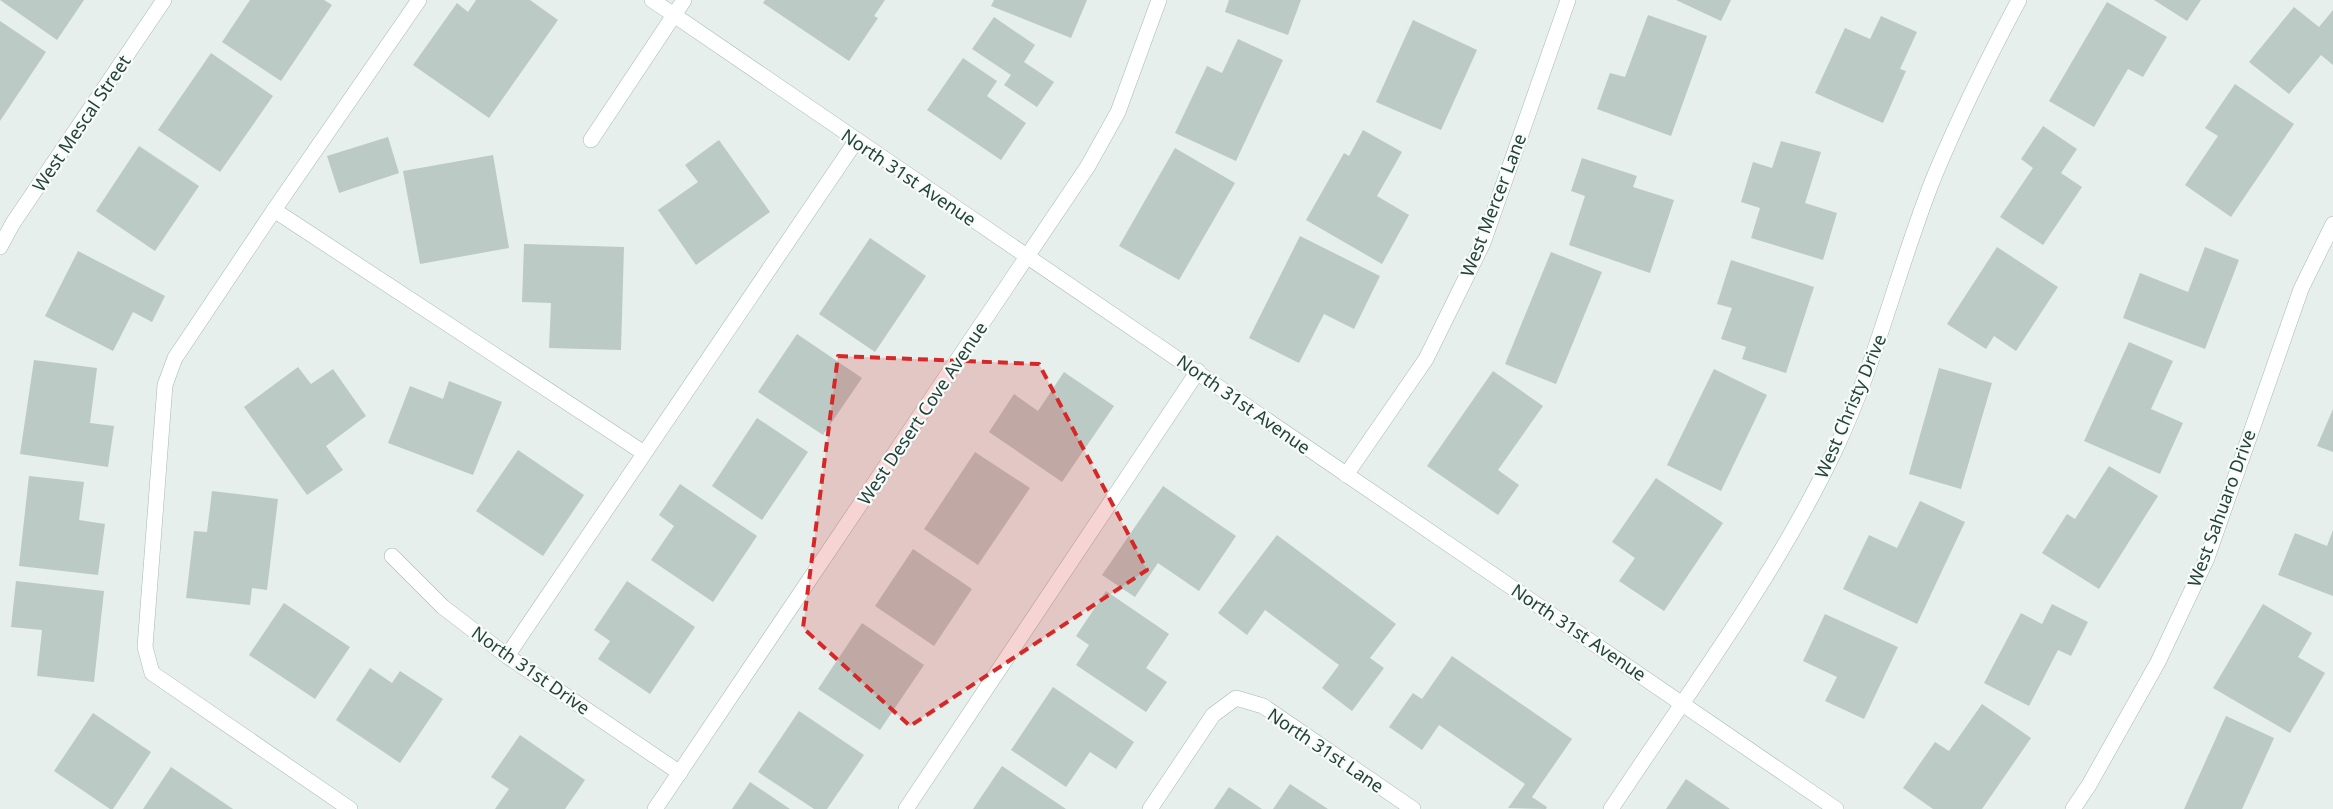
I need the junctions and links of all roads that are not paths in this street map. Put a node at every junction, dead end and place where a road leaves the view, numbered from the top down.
1 (164, 0) edge
2 (419, 0) edge
3 (652, 0) edge
4 (684, 0) edge
5 (1158, 0) edge
6 (1568, 0) edge
7 (2019, 0) edge
8 (674, 15) junction
9 (591, 140) dead end
10 (856, 141) junction
11 (274, 210) junction
12 (2333, 224) edge
13 (0, 247) edge
14 (1028, 257) junction
15 (1198, 372) junction
16 (644, 453) junction
17 (1346, 475) junction
18 (392, 556) dead end
19 (507, 656) junction
20 (1682, 703) junction
21 (680, 772) junction
22 (350, 809) edge
23 (655, 809) edge
24 (906, 809) edge
25 (1150, 809) edge
26 (1413, 809) edge
27 (1611, 809) edge
28 (1836, 809) edge
29 (2073, 809) edge

1 - 13 street, West Mescal Street
2 - 11 street
3 - 8 street, North 31st Avenue
4 - 8 street
5 - 14 street, West Desert Cove Avenue
6 - 17 street, West Mercer Lane
7 - 20 street, West Christy Drive
8 - 9 street
8 - 10 street, North 31st Avenue
10 - 14 street, North 31st Avenue
10 - 16 street
11 - 16 street
11 - 22 street
12 - 29 street, West Sahuaro Drive
14 - 15 street, North 31st Avenue
14 - 21 street, West Desert Cove Avenue
15 - 17 street, North 31st Avenue
15 - 24 street
16 - 19 street
17 - 20 street, North 31st Avenue
18 - 19 street, North 31st Drive
19 - 21 street, North 31st Drive
20 - 27 street, West Christy Drive
20 - 28 street, North 31st Avenue
21 - 23 street, West Desert Cove Avenue
25 - 26 street, North 31st Lane

